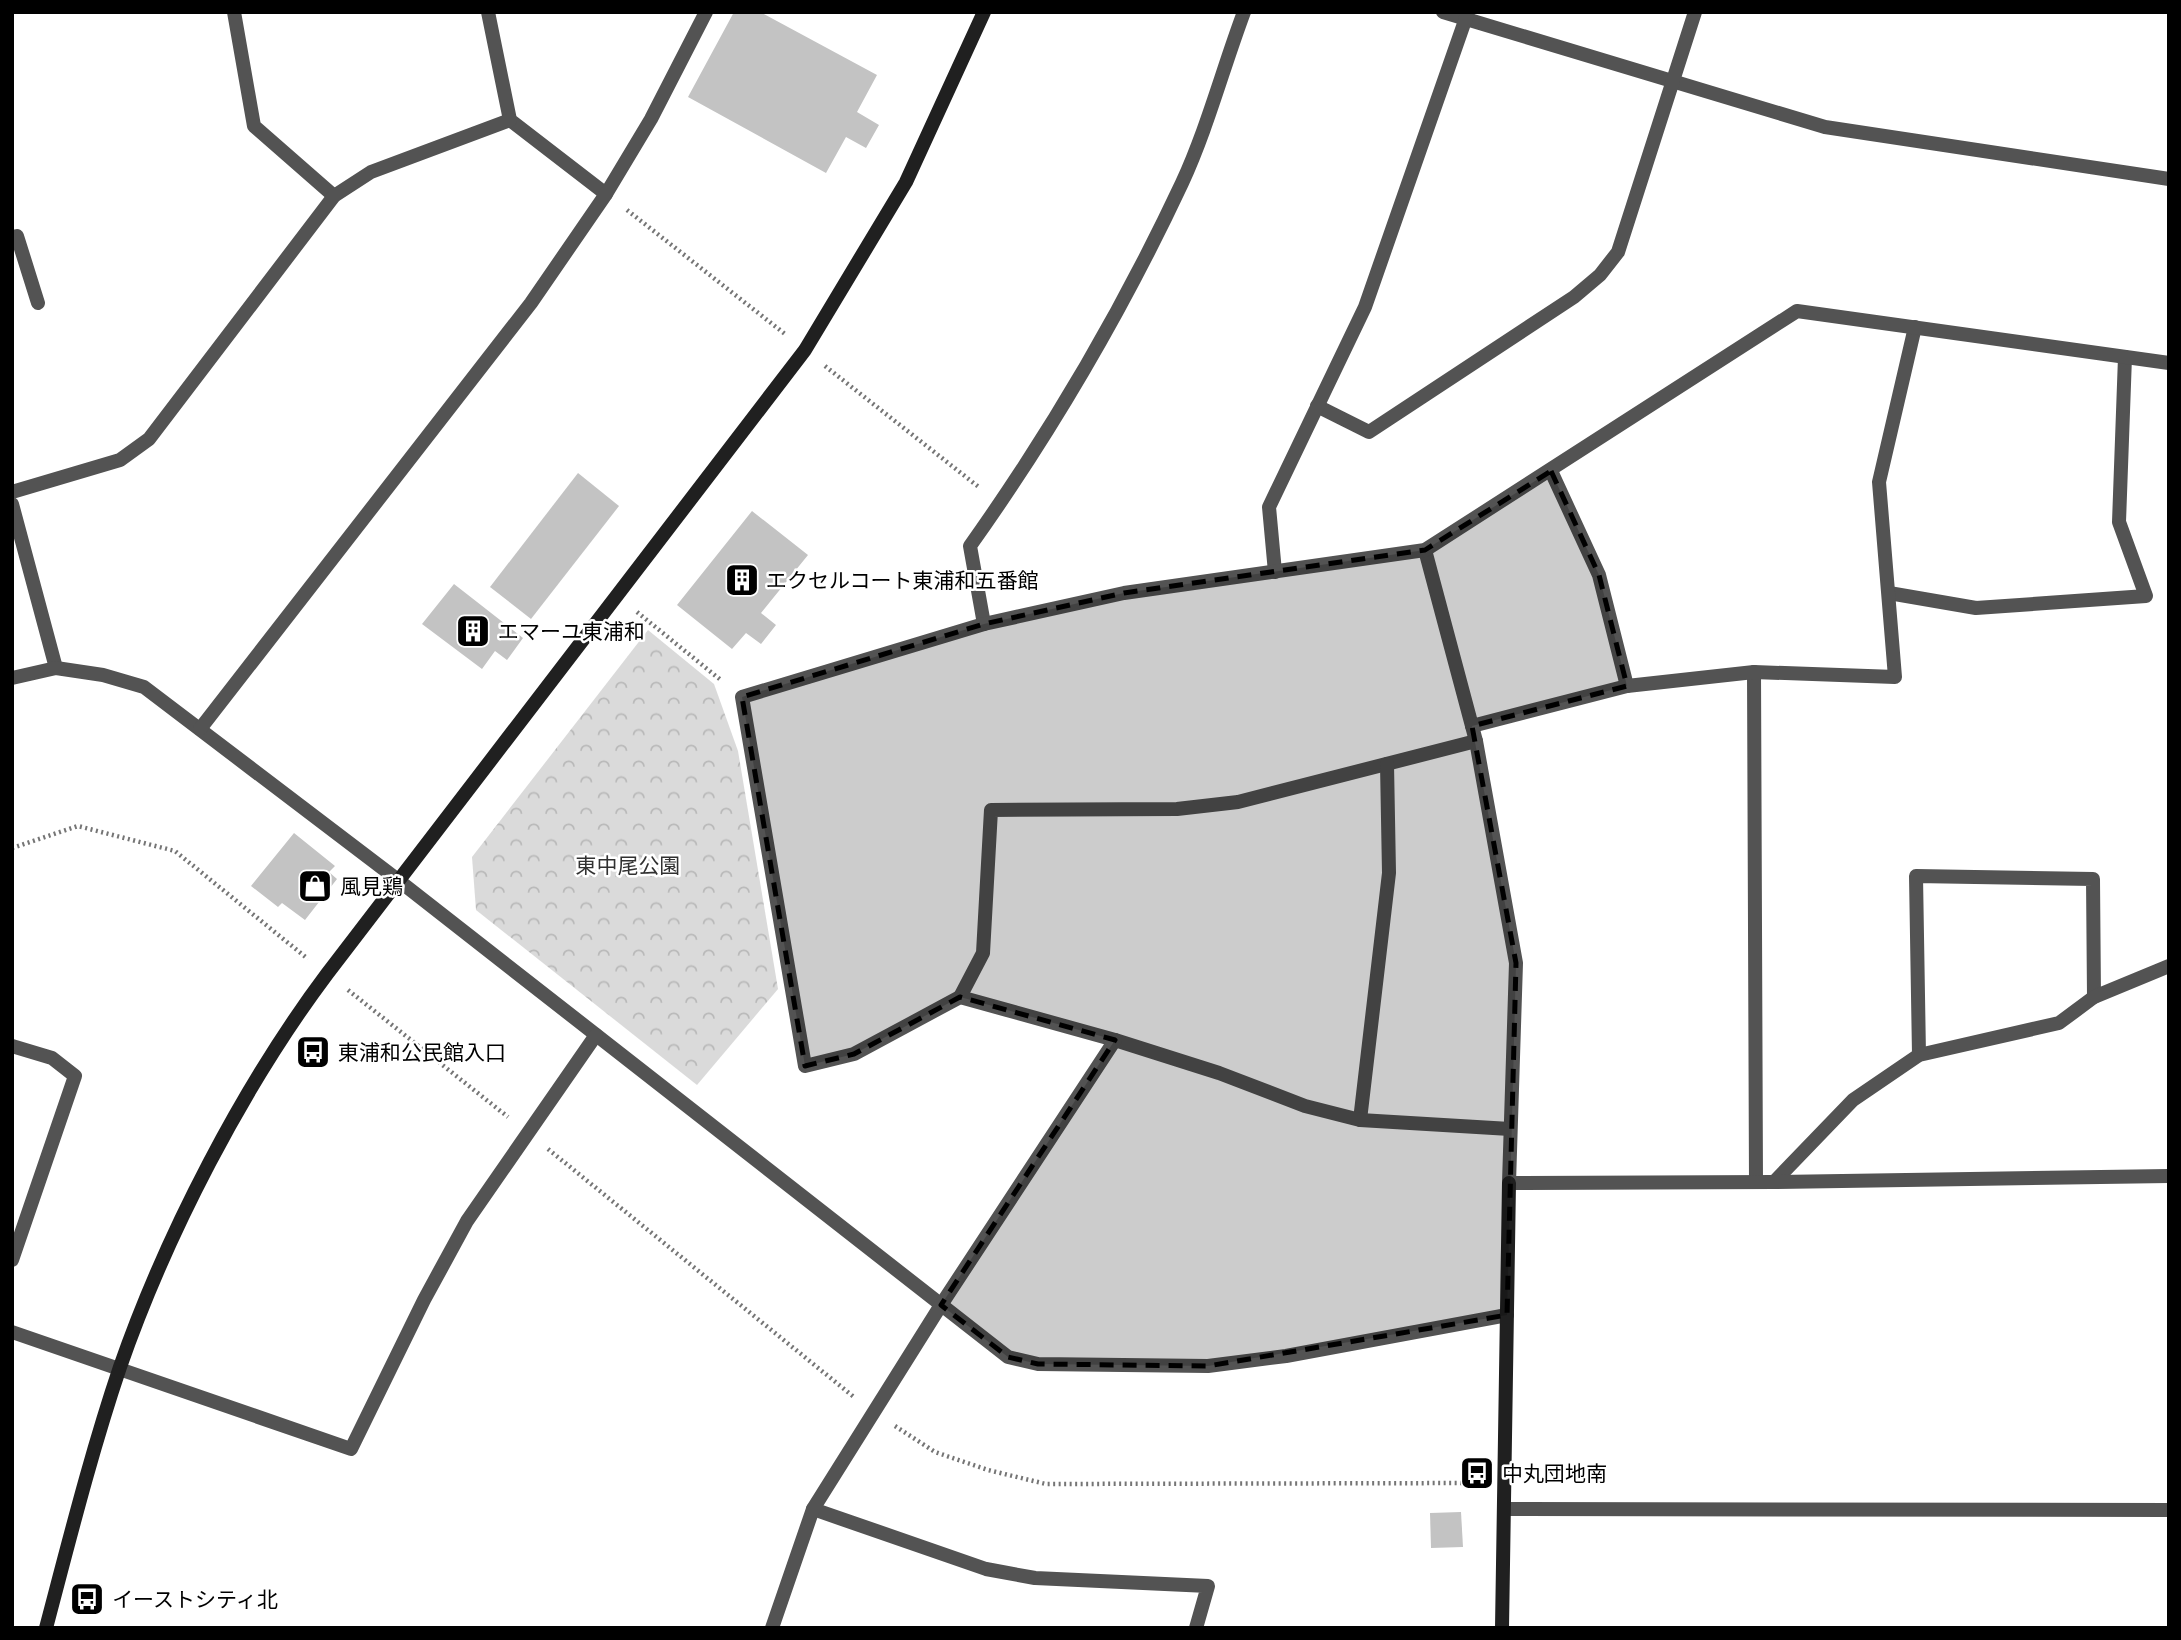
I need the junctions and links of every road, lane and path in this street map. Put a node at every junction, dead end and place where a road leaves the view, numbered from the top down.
1 (234, 12) edge
2 (488, 12) edge
3 (706, 12) edge
4 (984, 12) edge
5 (1244, 12) edge
6 (1443, 12) edge
7 (1695, 12) edge
8 (1467, 16) edge
9 (1674, 82) junction
10 (510, 120) junction
11 (2169, 178) edge
12 (606, 194) junction
13 (334, 196) junction
14 (12, 237) edge
15 (38, 303) dead end
16 (1915, 327) junction
17 (2126, 358) junction
18 (2169, 363) edge
19 (1317, 406) junction
20 (1551, 471) junction
21 (12, 492) edge
22 (12, 504) edge
23 (1425, 550) junction
24 (1275, 572) junction
25 (1889, 593) junction
26 (619, 597) junction
27 (984, 624) junction
28 (56, 668) junction
29 (1755, 672) junction
30 (12, 678) edge
31 (1627, 686) junction
32 (742, 697) junction
33 (200, 729) junction
34 (1474, 734) junction
35 (1387, 764) junction
36 (12, 848) edge
37 (398, 880) junction
38 (2169, 966) edge
39 (327, 974) junction
40 (960, 997) junction
41 (2094, 997) junction
42 (596, 1035) junction
43 (1115, 1040) junction
44 (12, 1046) edge
45 (1919, 1055) junction
46 (1360, 1120) junction
47 (517, 1124) dead end
48 (1510, 1129) junction
49 (538, 1141) dead end
50 (2169, 1176) edge
51 (1756, 1182) junction
52 (1774, 1182) junction
53 (1509, 1183) junction
54 (12, 1260) edge
55 (941, 1305) junction
56 (1507, 1315) junction
57 (12, 1332) edge
58 (120, 1367) junction
59 (873, 1413) junction
60 (1505, 1483) junction
61 (813, 1509) junction
62 (1504, 1509) junction
63 (2169, 1510) edge
64 (46, 1628) edge
65 (772, 1628) edge
66 (1196, 1628) edge
67 (1502, 1628) edge

1 - 13 street
2 - 10 street
3 - 12 street
4 - 26 street
5 - 27 street
6 - 8 street
7 - 9 street
8 - 9 street
8 - 19 street
9 - 11 street
9 - 19 street
10 - 12 street
10 - 13 street
12 - 33 street
13 - 21 street
14 - 15 street
16 - 17 street
16 - 20 street
16 - 25 street
17 - 18 street
17 - 25 street
19 - 24 street
20 - 23 street
20 - 31 street
22 - 28 street
23 - 24 street
23 - 34 street
24 - 27 street
25 - 29 street
26 - 32 path
26 - 37 street
27 - 32 street
28 - 30 street
28 - 33 street
29 - 31 street
29 - 51 street
31 - 34 street
32 - 40 street
33 - 37 street
34 - 35 street
34 - 48 street
35 - 40 street
35 - 46 street
36 - 39 path
37 - 39 street
37 - 42 street
38 - 41 street
39 - 47 path
39 - 58 street
40 - 43 street
41 - 45 street
41 - 45 street
42 - 55 street
42 - 58 street
43 - 46 street
43 - 55 street
44 - 54 street
45 - 52 street
46 - 48 street
48 - 53 street
49 - 59 path
50 - 52 street
51 - 52 street
51 - 53 street
53 - 56 street
55 - 56 street
55 - 59 street
56 - 60 street
57 - 58 street
58 - 64 street
59 - 60 path
59 - 61 street
60 - 62 street
61 - 65 street
61 - 66 street
62 - 63 street
62 - 67 street

